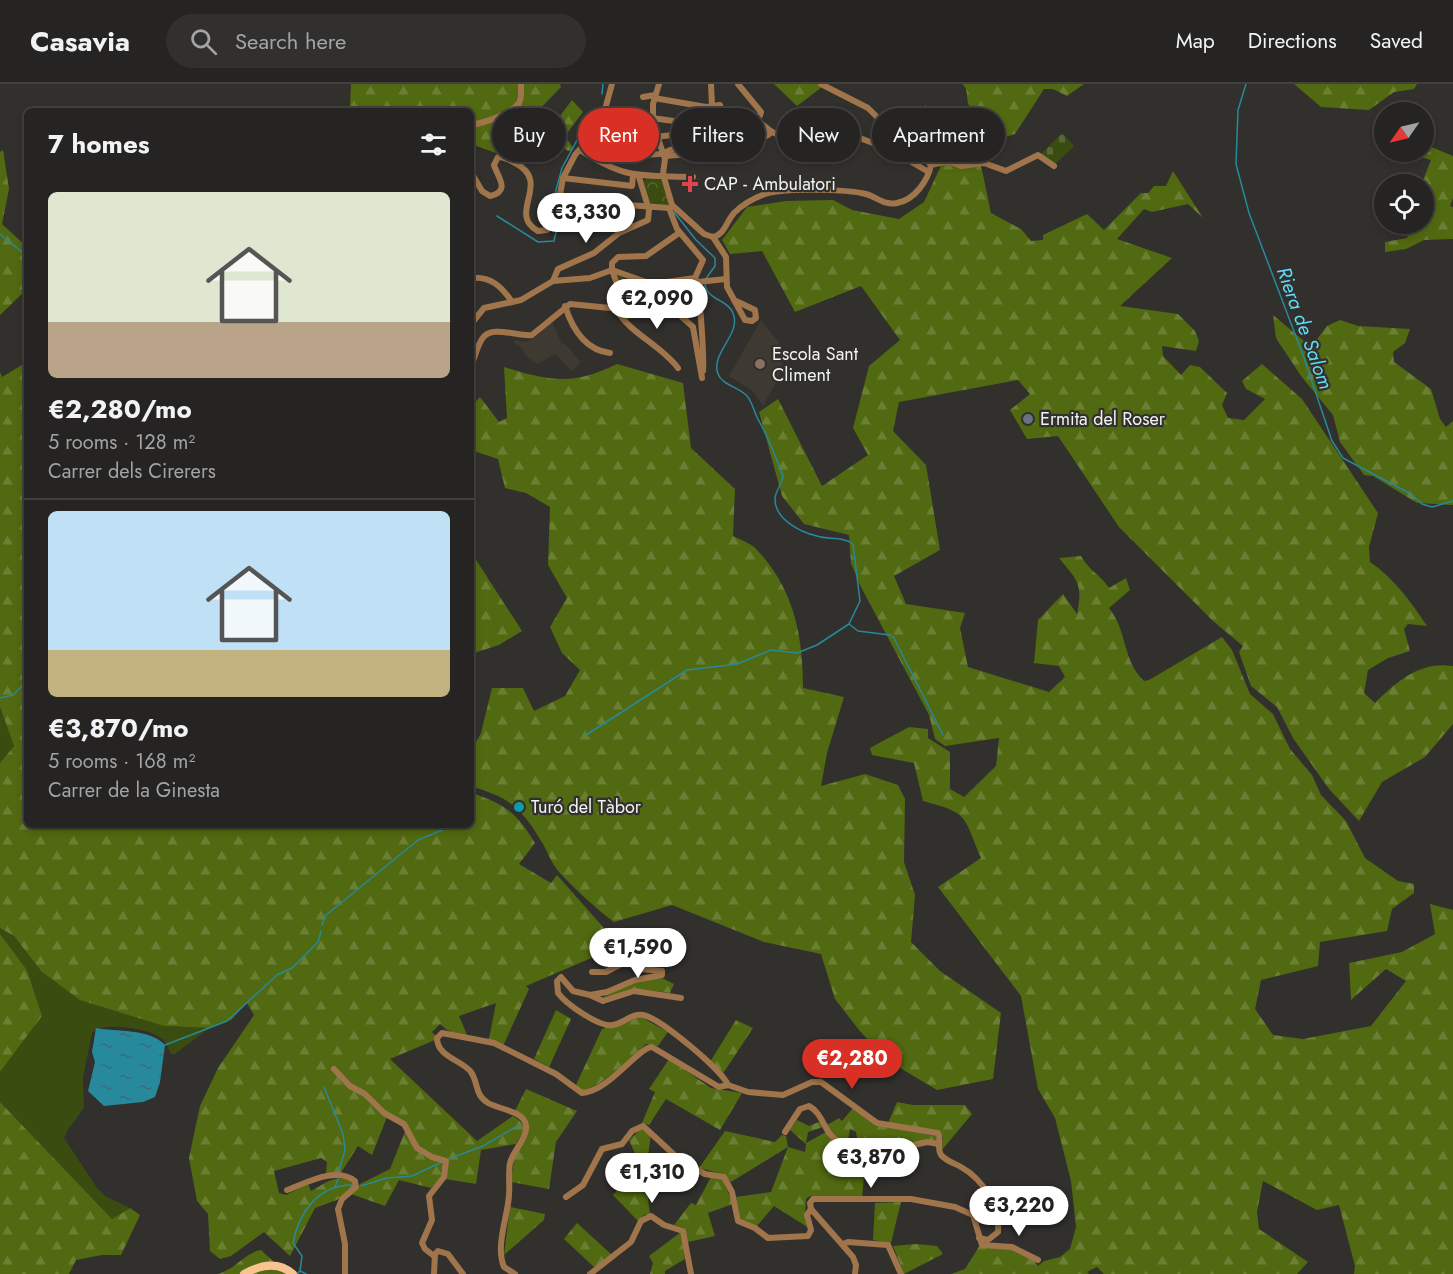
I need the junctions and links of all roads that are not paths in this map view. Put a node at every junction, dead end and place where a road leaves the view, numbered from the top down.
1 (521, 84) edge
2 (612, 84) edge
3 (711, 84) edge
4 (738, 84) edge
5 (821, 84) edge
6 (656, 90) edge
7 (643, 97) dead end
8 (712, 105) junction
9 (698, 106) joint
10 (606, 108) edge
11 (653, 108) edge
12 (721, 108) edge
13 (758, 108) edge
14 (474, 124) edge
15 (765, 126) edge
16 (772, 132) junction
17 (765, 137) edge
18 (659, 143) edge
19 (671, 149) edge
20 (578, 153) edge
21 (659, 154) edge
22 (664, 154) junction
23 (671, 154) edge
24 (599, 162) edge
25 (1054, 166) dead end
26 (927, 167) junction
27 (474, 176) edge
28 (663, 176) junction
29 (639, 177) junction
30 (693, 177) dead end
31 (563, 178) junction
32 (559, 197) junction
33 (577, 201) junction
34 (649, 207) junction
35 (670, 207) junction
36 (575, 220) dead end
37 (591, 220) dead end
38 (646, 223) junction
39 (679, 233) junction
40 (713, 237) junction
41 (612, 270) junction
42 (474, 279) edge
43 (726, 279) junction
44 (696, 280) junction
45 (553, 281) junction
46 (644, 282) junction
47 (658, 283) junction
48 (654, 291) junction
49 (736, 301) dead end
50 (512, 302) junction
51 (565, 306) junction
52 (615, 307) junction
53 (474, 320) edge
54 (610, 353) dead end
55 (474, 360) edge
56 (678, 368) dead end
57 (640, 952) dead end
58 (625, 962) junction
59 (592, 972) dead end
60 (590, 995) junction
61 (681, 998) dead end
62 (334, 1069) dead end
63 (728, 1085) junction
64 (785, 1132) dead end
65 (939, 1144) junction
66 (287, 1190) dead end
67 (566, 1197) dead end
68 (811, 1209) junction
69 (979, 1238) junction
70 (843, 1244) junction
71 (434, 1256) junction
72 (1038, 1260) dead end
73 (292, 1273) edge
74 (244, 1274) edge
75 (345, 1274) edge
76 (434, 1274) edge
77 (463, 1274) edge
78 (514, 1274) edge
79 (590, 1274) edge
80 (692, 1274) edge
81 (855, 1274) edge
82 (901, 1274) edge

1 - 14 street
2 - 10 street
3 - 8 street
4 - 13 street
5 - 26 street
6 - 7 street
6 - 9 street
6 - 11 street
8 - 9 street
8 - 12 street
15 - 16 street
16 - 17 street
16 - 26 street
18 - 22 street
19 - 22 street
20 - 31 street
21 - 22 street
22 - 23 street
22 - 28 street
24 - 29 street
25 - 26 street
26 - 40 street
27 - 32 street
28 - 29 street
28 - 30 street
28 - 35 street
29 - 31 street
29 - 34 street
31 - 32 street
32 - 33 street
33 - 34 street
33 - 36 street
34 - 35 street
34 - 38 street
35 - 39 street
35 - 40 street
37 - 38 street
38 - 45 street
39 - 41 street
39 - 44 street
40 - 43 street
41 - 45 street
41 - 46 street
41 - 52 street
42 - 50 street
43 - 44 street
43 - 49 street
44 - 47 street
44 - 48 street
45 - 50 street
46 - 47 street
46 - 48 street
47 - 48 street
50 - 53 street
51 - 52 street
51 - 54 street
51 - 55 street
52 - 56 street
57 - 58 street
58 - 59 street
58 - 60 street
60 - 61 street
60 - 63 street
62 - 71 street
63 - 65 street
63 - 78 street
64 - 65 street
65 - 69 street
66 - 75 street
67 - 68 street
68 - 69 street
68 - 70 street
69 - 72 street
70 - 81 street
70 - 82 street
71 - 76 street
71 - 77 street
73 - 74 main road
79 - 80 street

